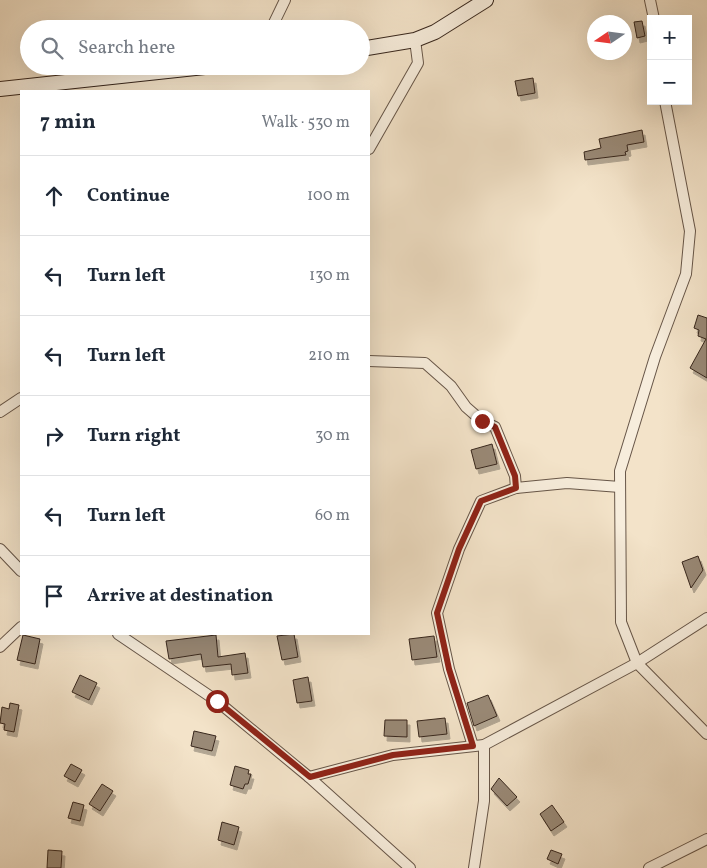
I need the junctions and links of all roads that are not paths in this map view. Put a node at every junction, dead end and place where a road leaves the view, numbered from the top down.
1 (285, 0) edge
2 (486, 0) edge
3 (650, 0) edge
4 (653, 15) edge
5 (275, 20) edge
6 (415, 40) junction
7 (370, 48) edge
8 (130, 75) edge
9 (0, 89) edge
10 (666, 105) edge
11 (370, 147) edge
12 (370, 360) edge
13 (20, 399) edge
14 (0, 412) edge
15 (620, 487) junction
16 (516, 488) junction
17 (0, 549) edge
18 (20, 570) edge
19 (707, 618) edge
20 (20, 628) edge
21 (119, 635) edge
22 (0, 647) edge
23 (637, 662) junction
24 (707, 734) edge
25 (478, 746) junction
26 (310, 777) junction
27 (707, 839) edge
28 (410, 868) edge
29 (474, 868) edge
30 (649, 868) edge

1 - 5 street
2 - 6 main road
3 - 4 street
6 - 7 main road
6 - 11 street
8 - 9 main road
10 - 15 street
12 - 16 street
13 - 14 street
15 - 16 street
15 - 23 street
16 - 25 street
17 - 18 street
19 - 23 street
20 - 22 street
21 - 26 street
23 - 24 street
23 - 25 street
25 - 26 street
25 - 29 street
26 - 28 street
27 - 30 street

